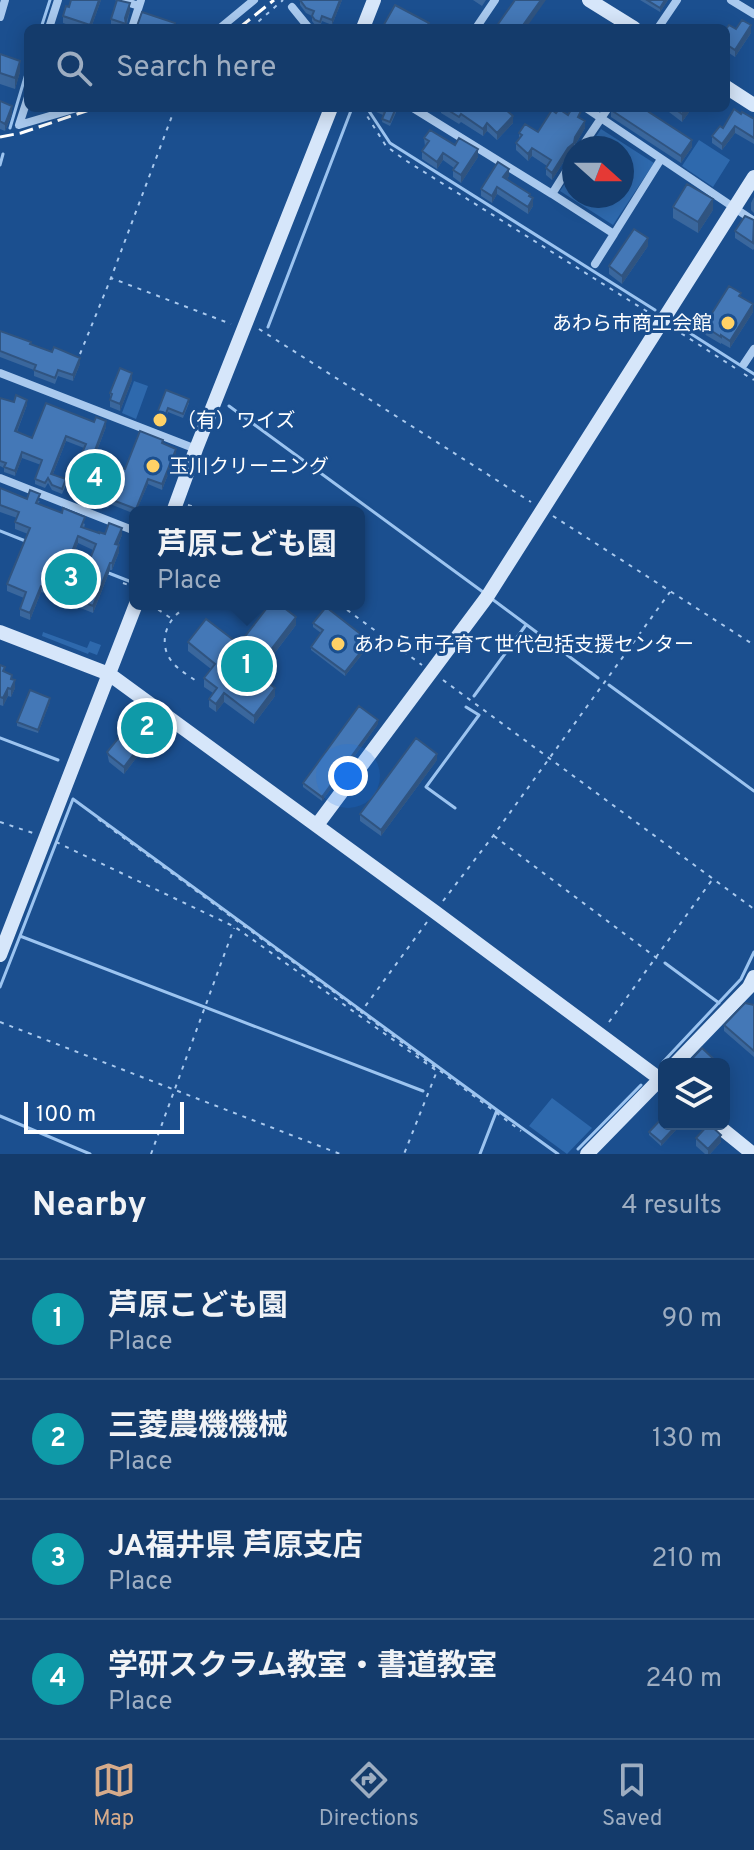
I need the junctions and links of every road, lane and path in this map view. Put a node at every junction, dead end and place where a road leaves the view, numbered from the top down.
1 (5, 0) edge
2 (58, 0) edge
3 (120, 0) edge
4 (254, 0) edge
5 (283, 0) edge
6 (374, 0) edge
7 (495, 0) edge
8 (589, 0) edge
9 (677, 0) edge
10 (731, 0) edge
11 (140, 3) edge
12 (292, 7) dead end
13 (754, 14) edge
14 (0, 17) edge
15 (50, 24) edge
16 (133, 24) edge
17 (225, 24) edge
18 (256, 24) edge
19 (306, 24) edge
20 (365, 24) edge
21 (479, 24) edge
22 (628, 24) edge
23 (661, 24) edge
24 (730, 90) edge
25 (754, 105) edge
26 (24, 109) edge
27 (63, 112) edge
28 (173, 112) edge
29 (329, 112) edge
30 (365, 112) edge
31 (428, 112) edge
32 (592, 112) edge
33 (605, 112) edge
34 (601, 118) junction
35 (589, 136) edge
36 (661, 159) junction
37 (754, 177) edge
38 (562, 178) edge
39 (552, 194) junction
40 (734, 208) junction
41 (754, 221) edge
42 (614, 234) junction
43 (595, 264) dead end
44 (111, 278) junction
45 (663, 322) junction
46 (246, 325) junction
47 (754, 349) edge
48 (80, 354) edge
49 (744, 364) dead end
50 (0, 373) edge
51 (754, 380) edge
52 (196, 449) junction
53 (0, 478) edge
54 (175, 506) edge
55 (543, 510) junction
56 (129, 529) edge
57 (123, 583) dead end
58 (129, 585) edge
59 (670, 592) junction
60 (134, 610) edge
61 (159, 610) edge
62 (181, 610) edge
63 (347, 610) edge
64 (172, 619) junction
65 (0, 632) edge
66 (754, 645) edge
67 (431, 672) junction
68 (109, 674) junction
69 (199, 683) dead end
70 (548, 759) junction
71 (98, 819) dead end
72 (0, 822) edge
73 (317, 825) junction
74 (493, 836) junction
75 (45, 837) junction
76 (713, 879) junction
77 (754, 909) edge
78 (435, 912) junction
79 (235, 927) junction
80 (0, 955) edge
81 (662, 962) dead end
82 (752, 984) edge
83 (361, 1012) junction
84 (0, 1022) edge
85 (609, 1022) dead end
86 (681, 1058) edge
87 (658, 1075) edge
88 (658, 1084) edge
89 (175, 1091) junction
90 (723, 1130) edge
91 (521, 1131) dead end
92 (151, 1154) edge
93 (340, 1154) edge
94 (404, 1154) edge
95 (587, 1154) edge
96 (753, 1154) edge

1 - 14 street
2 - 15 street
3 - 11 street
4 - 17 street
5 - 18 path
6 - 20 street
7 - 21 street
8 - 22 street
9 - 23 street
10 - 13 street
11 - 16 street
12 - 19 street
24 - 25 street
26 - 27 street
28 - 44 path
29 - 46 street
30 - 45 path
31 - 39 street
32 - 34 street
33 - 34 street
34 - 35 street
34 - 36 street
36 - 40 street
36 - 42 street
37 - 40 street
38 - 39 street
39 - 42 street
40 - 41 street
40 - 45 street
42 - 43 street
44 - 46 path
44 - 48 path
45 - 51 path
45 - 55 street
46 - 52 street
46 - 55 path
47 - 49 street
50 - 52 street
52 - 54 street
53 - 56 street
55 - 59 path
55 - 67 street
57 - 58 path
59 - 66 path
59 - 70 path
60 - 68 street
61 - 64 path
62 - 64 path
63 - 67 path
64 - 69 path
65 - 68 street
67 - 70 path
67 - 73 street
68 - 73 street
68 - 75 street
70 - 74 path
70 - 76 path
71 - 83 path
72 - 75 path
73 - 78 street
74 - 78 path
74 - 81 path
75 - 79 path
75 - 80 street
76 - 77 path
76 - 85 path
78 - 83 path
78 - 87 street
79 - 89 path
79 - 94 path
82 - 86 street
83 - 91 path
84 - 89 path
88 - 95 street
89 - 92 path
89 - 93 path
90 - 96 street

